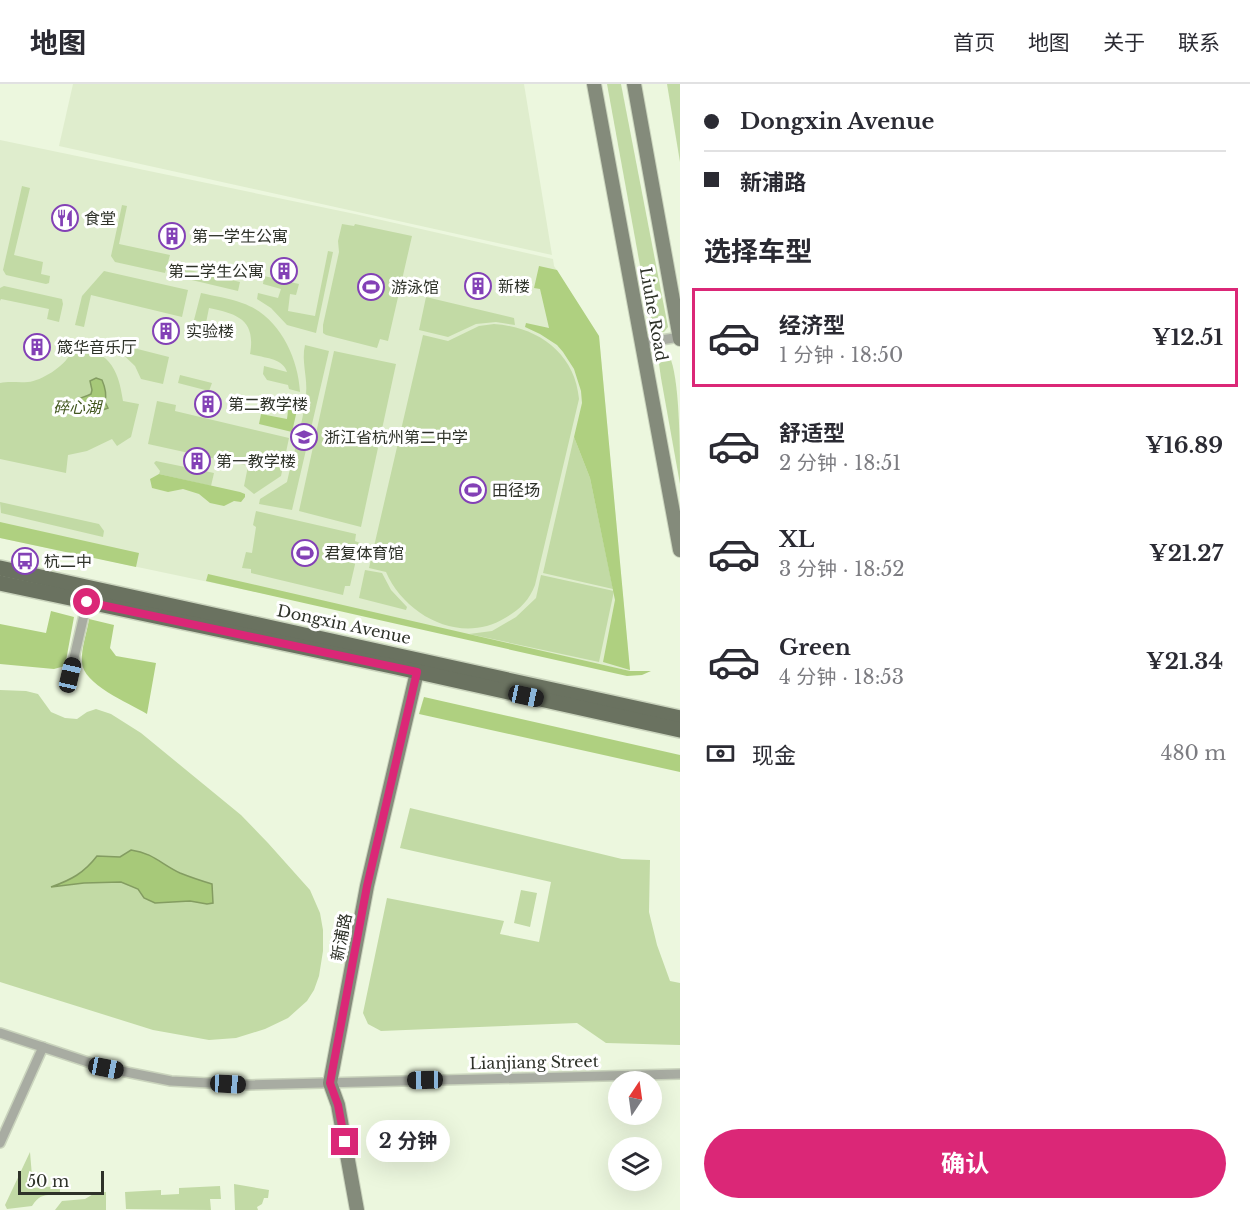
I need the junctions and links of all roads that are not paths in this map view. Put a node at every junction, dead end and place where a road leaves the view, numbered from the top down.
1 (594, 84) edge
2 (634, 84) edge
3 (680, 338) edge
4 (643, 343) junction
5 (680, 550) edge
6 (0, 567) edge
7 (0, 583) edge
8 (87, 602) junction
9 (417, 672) junction
10 (70, 675) dead end
11 (680, 718) edge
12 (680, 730) edge
13 (0, 1034) edge
14 (43, 1047) junction
15 (680, 1074) edge
16 (330, 1083) junction
17 (0, 1143) edge
18 (357, 1210) edge

1 - 4 main road, Liuhe Road
2 - 3 main road, Liuhe Road
3 - 4 street
4 - 5 main road, Liuhe Road
6 - 11 main road, Dongxin Avenue
7 - 8 main road, Dongxin Avenue
8 - 9 main road, Dongxin Avenue
8 - 10 street
9 - 12 main road, Dongxin Avenue
9 - 16 main road, 新浦路
13 - 14 street, Lianjiang Street
14 - 16 street, Lianjiang Street
14 - 17 street
15 - 16 street, Lianjiang Street
16 - 18 main road, 新浦路

